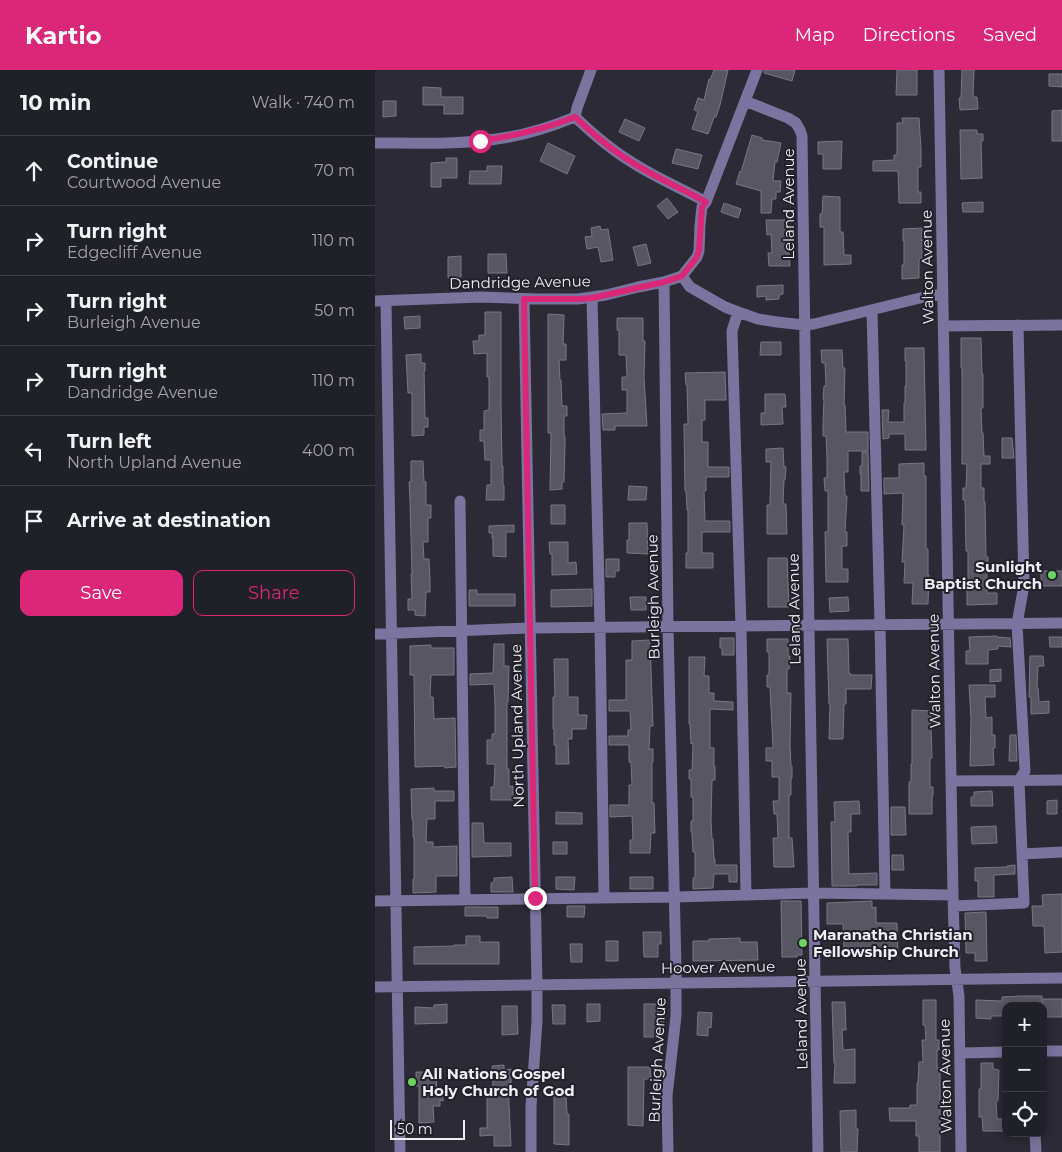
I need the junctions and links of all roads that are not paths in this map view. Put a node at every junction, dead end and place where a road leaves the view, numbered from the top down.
1 (591, 70) edge
2 (757, 70) edge
3 (939, 70) edge
4 (745, 101) junction
5 (575, 117) junction
6 (375, 143) edge
7 (706, 202) junction
8 (682, 276) junction
9 (664, 282) junction
10 (942, 294) junction
11 (592, 298) junction
12 (524, 299) junction
13 (380, 301) edge
14 (872, 311) junction
15 (738, 312) junction
16 (803, 325) junction
17 (1018, 325) junction
18 (1062, 325) edge
19 (944, 326) junction
20 (460, 501) dead end
21 (1062, 623) edge
22 (949, 624) junction
23 (1017, 624) junction
24 (880, 625) junction
25 (810, 626) junction
26 (600, 627) junction
27 (668, 627) junction
28 (741, 627) junction
29 (530, 628) junction
30 (461, 632) junction
31 (375, 634) edge
32 (391, 634) junction
33 (1019, 780) junction
34 (1062, 780) edge
35 (951, 781) junction
36 (1062, 852) edge
37 (1022, 854) junction
38 (814, 893) junction
39 (885, 894) junction
40 (746, 895) junction
41 (675, 897) junction
42 (535, 898) junction
43 (604, 898) junction
44 (465, 900) junction
45 (375, 901) edge
46 (396, 901) junction
47 (953, 901) junction
48 (1062, 978) edge
49 (957, 980) junction
50 (815, 981) junction
51 (676, 983) junction
52 (537, 985) junction
53 (375, 987) edge
54 (398, 987) junction
55 (1047, 1051) edge
56 (1062, 1051) edge
57 (1002, 1052) edge
58 (960, 1053) junction
59 (1035, 1137) edge
60 (400, 1152) edge
61 (531, 1152) edge
62 (668, 1152) edge
63 (818, 1152) edge
64 (961, 1152) edge
65 (1036, 1152) edge

1 - 5 street
2 - 4 street
3 - 10 street, Walton Avenue
4 - 7 street
4 - 16 street, Leland Avenue
5 - 6 street
5 - 7 street
7 - 8 street
8 - 9 street
8 - 15 street
9 - 11 street, Dandridge Avenue
9 - 27 street, Burleigh Avenue
10 - 14 street
10 - 19 street, Walton Avenue
11 - 12 street, Dandridge Avenue
11 - 26 street
12 - 13 street, Dandridge Avenue
12 - 29 street, North Upland Avenue
13 - 32 street
14 - 16 street
14 - 24 street
15 - 16 street
15 - 28 street
16 - 25 street, Leland Avenue
17 - 18 street
17 - 19 street
17 - 23 street
19 - 22 street, Walton Avenue
20 - 30 street
21 - 23 street
22 - 23 street
22 - 24 street
22 - 35 street, Walton Avenue
23 - 33 street
24 - 25 street
24 - 39 street
25 - 28 street
25 - 38 street, Leland Avenue
26 - 27 street
26 - 29 street
26 - 43 street
27 - 28 street
27 - 41 street, Burleigh Avenue
28 - 40 street
29 - 30 street
29 - 42 street, North Upland Avenue
30 - 32 street
30 - 44 street
31 - 32 street
32 - 46 street
33 - 34 street
33 - 35 street
33 - 37 street
35 - 47 street, Walton Avenue
36 - 37 street
37 - 47 street
38 - 39 street
38 - 40 street
38 - 50 street, Leland Avenue
39 - 47 street
40 - 41 street
41 - 43 street
41 - 51 street, Burleigh Avenue
42 - 43 street
42 - 44 street
42 - 52 street, North Upland Avenue
44 - 46 street
45 - 46 street
46 - 54 street
47 - 49 street, Walton Avenue
48 - 49 street, Hoover Avenue
49 - 50 street, Hoover Avenue
49 - 58 street, Walton Avenue
50 - 51 street, Hoover Avenue
50 - 63 street, Leland Avenue
51 - 52 street, Hoover Avenue
51 - 62 street, Burleigh Avenue
52 - 54 street, Hoover Avenue
52 - 61 street, North Upland Avenue
53 - 54 street, Hoover Avenue
54 - 60 street
55 - 56 street
57 - 58 street
58 - 64 street, Walton Avenue
59 - 65 street

